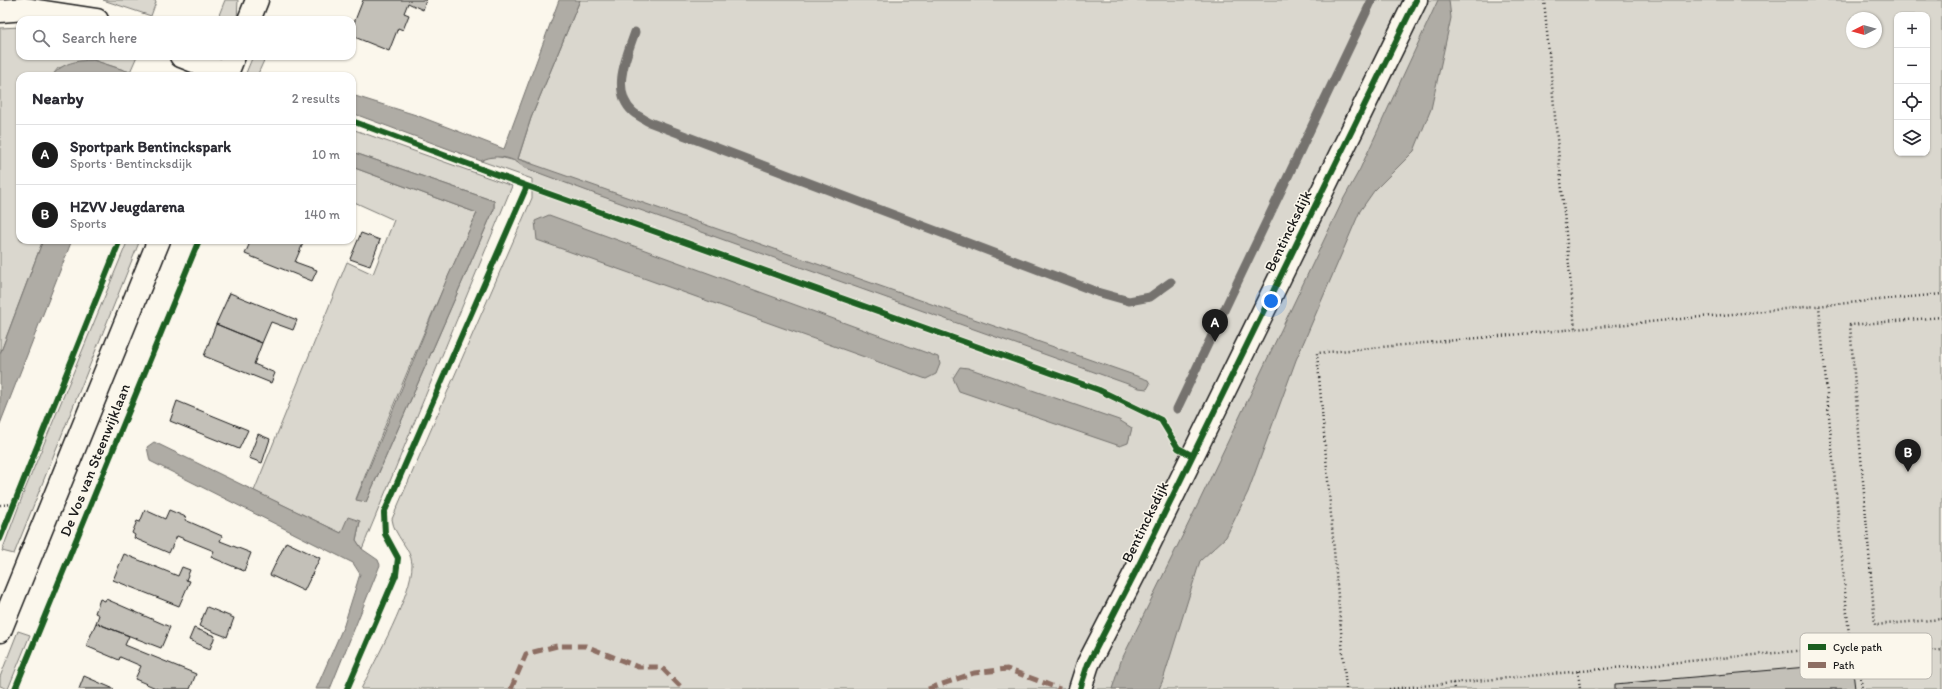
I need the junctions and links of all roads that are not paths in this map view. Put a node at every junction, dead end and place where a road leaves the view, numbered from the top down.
1 (257, 0) edge
2 (1416, 0) edge
3 (0, 11) edge
4 (68, 16) edge
5 (251, 16) edge
6 (196, 60) edge
7 (229, 69) edge
8 (157, 244) edge
9 (0, 631) edge
10 (1080, 689) edge

1 - 5 street
2 - 10 street, Bentincksdijk
3 - 4 street
6 - 7 street
8 - 9 street, De Vos van Steenwijklaan

